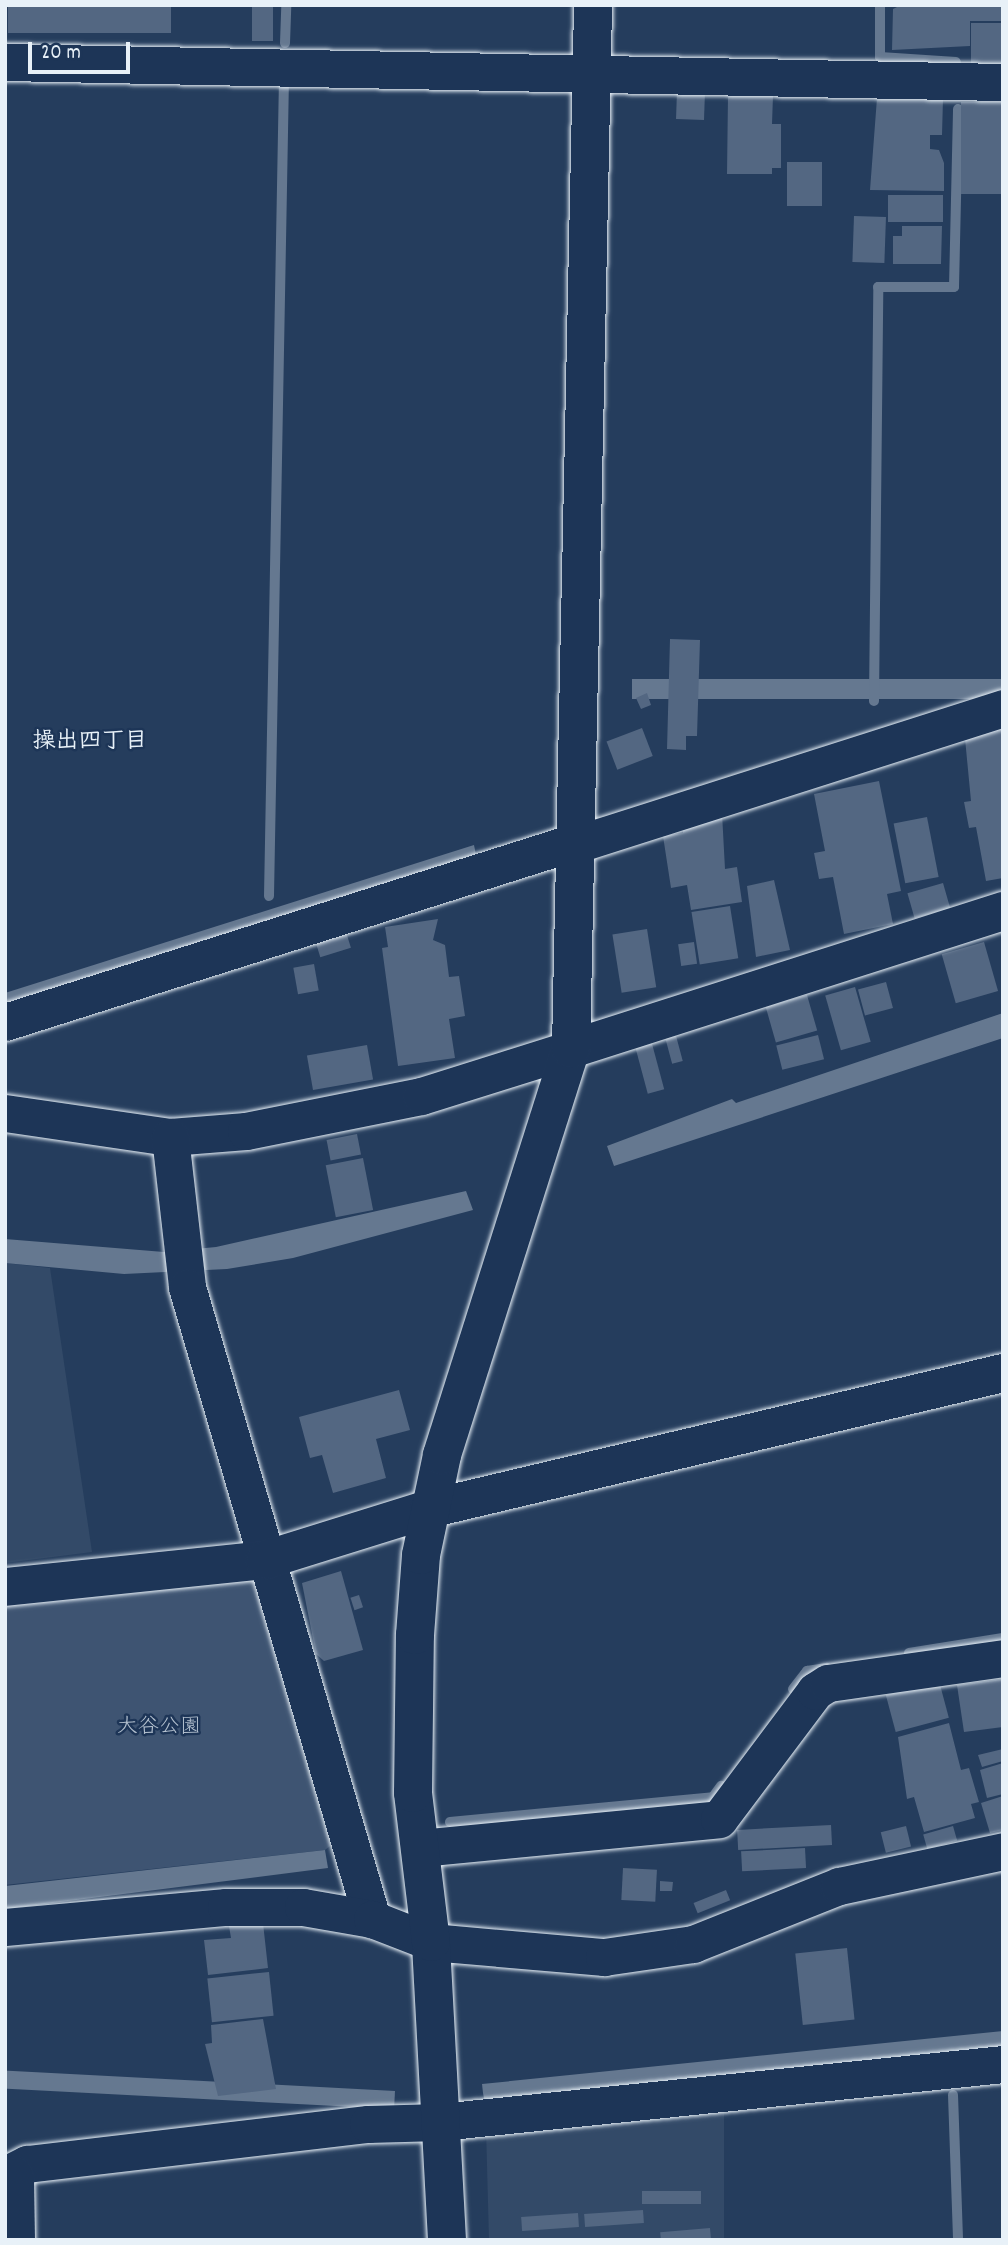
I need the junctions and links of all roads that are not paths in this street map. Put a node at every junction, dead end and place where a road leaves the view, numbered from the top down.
1 (593, 5) edge
2 (5, 62) edge
3 (592, 72) junction
4 (1003, 82) edge
5 (1003, 708) edge
6 (574, 831) junction
7 (1003, 911) edge
8 (5, 1022) edge
9 (571, 1049) junction
10 (5, 1113) edge
11 (170, 1137) junction
12 (1003, 1373) edge
13 (429, 1510) junction
14 (265, 1560) junction
15 (5, 1587) edge
16 (1003, 1658) edge
17 (420, 1848) junction
18 (1003, 1851) edge
19 (372, 1919) junction
20 (5, 1927) edge
21 (431, 1942) junction
22 (1003, 2064) edge
23 (440, 2122) junction
24 (9, 2175) edge
25 (16, 2240) edge
26 (447, 2240) edge

1 - 3 street
2 - 3 street
3 - 4 street
3 - 6 street
5 - 6 street
6 - 8 street
6 - 9 street
7 - 9 street
9 - 11 street
9 - 13 street
10 - 11 street
11 - 14 street
12 - 13 street
13 - 14 street
13 - 17 street
14 - 15 street
14 - 19 street
16 - 17 street
17 - 21 street
18 - 21 street
19 - 20 street
19 - 21 street
21 - 23 street
22 - 23 street
23 - 24 street
23 - 26 street
24 - 25 street

